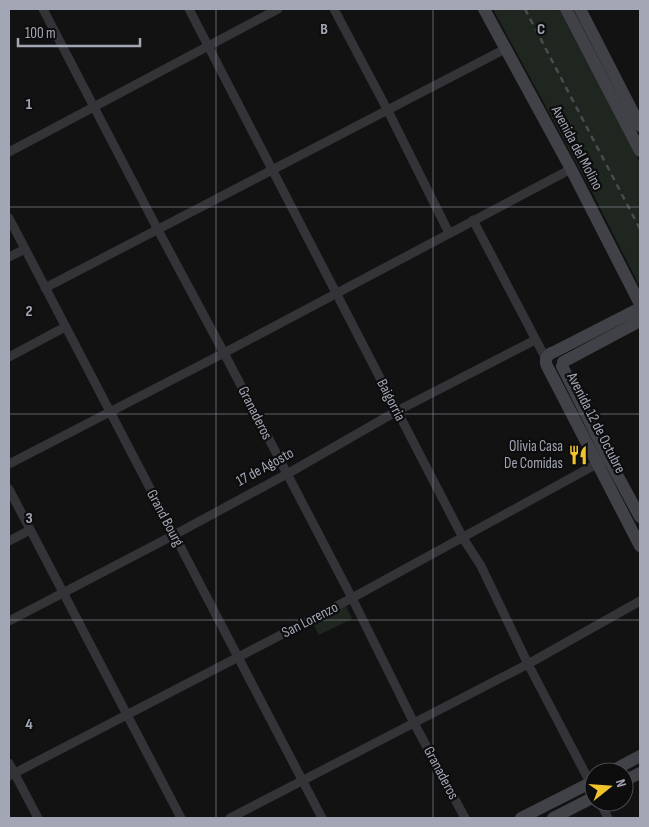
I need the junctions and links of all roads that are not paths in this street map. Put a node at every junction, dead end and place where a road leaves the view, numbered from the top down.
1 (44, 9) edge
2 (189, 9) edge
3 (278, 9) edge
4 (334, 9) edge
5 (484, 9) edge
6 (575, 10) edge
7 (209, 46) junction
8 (505, 49) junction
9 (94, 106) junction
10 (388, 111) junction
11 (638, 131) edge
12 (640, 151) edge
13 (9, 152) edge
14 (571, 169) junction
15 (273, 171) junction
16 (9, 218) edge
17 (473, 220) junction
18 (158, 230) junction
19 (449, 233) junction
20 (25, 249) junction
21 (9, 257) edge
22 (45, 288) junction
23 (336, 293) junction
24 (640, 304) edge
25 (640, 308) edge
26 (640, 321) edge
27 (65, 326) junction
28 (535, 340) junction
29 (224, 353) junction
30 (9, 357) edge
31 (555, 361) junction
32 (397, 411) junction
33 (110, 412) junction
34 (603, 461) junction
35 (9, 464) edge
36 (287, 474) junction
37 (9, 489) edge
38 (640, 517) edge
39 (30, 530) junction
40 (174, 535) junction
41 (463, 538) junction
42 (9, 541) edge
43 (640, 546) edge
44 (63, 593) junction
45 (352, 598) junction
46 (640, 601) edge
47 (9, 621) edge
48 (238, 658) junction
49 (528, 664) junction
50 (128, 715) junction
51 (414, 723) junction
52 (640, 756) edge
53 (629, 762) edge
54 (9, 763) edge
55 (584, 767) edge
56 (12, 775) edge
57 (302, 781) junction
58 (584, 788) edge
59 (584, 802) edge
60 (38, 818) edge
61 (181, 818) edge
62 (230, 818) edge
63 (322, 818) edge
64 (465, 818) edge
65 (520, 818) edge
66 (553, 818) edge

1 - 9 street, Granaderos
2 - 7 street, Baigorria
3 - 7 street
4 - 10 street
5 - 8 main road, Avenida del Molino
6 - 11 main road
7 - 9 street
7 - 15 street, Baigorria
8 - 10 street
8 - 14 main road, Avenida del Molino
9 - 13 street
9 - 18 street, Granaderos
10 - 15 street
10 - 19 street
11 - 12 main road
14 - 17 street
14 - 24 main road, Avenida del Molino
15 - 18 street
15 - 23 street, Baigorria
16 - 20 street, Grand Bourg
17 - 19 street
17 - 28 street
18 - 22 street
18 - 29 street, Granaderos
19 - 23 street
20 - 21 street
20 - 22 street, Grand Bourg
22 - 27 street, Grand Bourg
23 - 29 street
23 - 32 street, Baigorria
25 - 31 main road
26 - 31 main road
27 - 30 street
27 - 33 street, Grand Bourg
28 - 31 street
28 - 32 street, 17 de Agosto
29 - 33 street
29 - 36 street, Granaderos
31 - 34 main road, Avenida 12 de Octubre
32 - 36 street, 17 de Agosto
32 - 41 street, Baigorria
33 - 35 street
33 - 40 street, Grand Bourg
34 - 38 main road, Avenida 12 de Octubre
34 - 41 street, San Lorenzo
34 - 43 main road, Avenida 12 de Octubre
36 - 40 street, 17 de Agosto
36 - 45 street, Granaderos
37 - 39 street
39 - 42 street
39 - 44 street
40 - 44 street, 17 de Agosto
40 - 48 street, Grand Bourg
41 - 45 street, San Lorenzo
41 - 49 street, Baigorria
44 - 47 street, 17 de Agosto
44 - 50 street
45 - 48 street, San Lorenzo
45 - 51 street, Granaderos
46 - 49 street
48 - 50 street, San Lorenzo
48 - 57 street, Grand Bourg
49 - 51 street
49 - 55 street, Baigorria
50 - 56 street, San Lorenzo
50 - 61 street
51 - 57 street
51 - 64 street, Granaderos
52 - 53 main road
54 - 56 street
56 - 60 street
57 - 62 street
57 - 63 street, Grand Bourg
58 - 65 main road
59 - 66 main road

